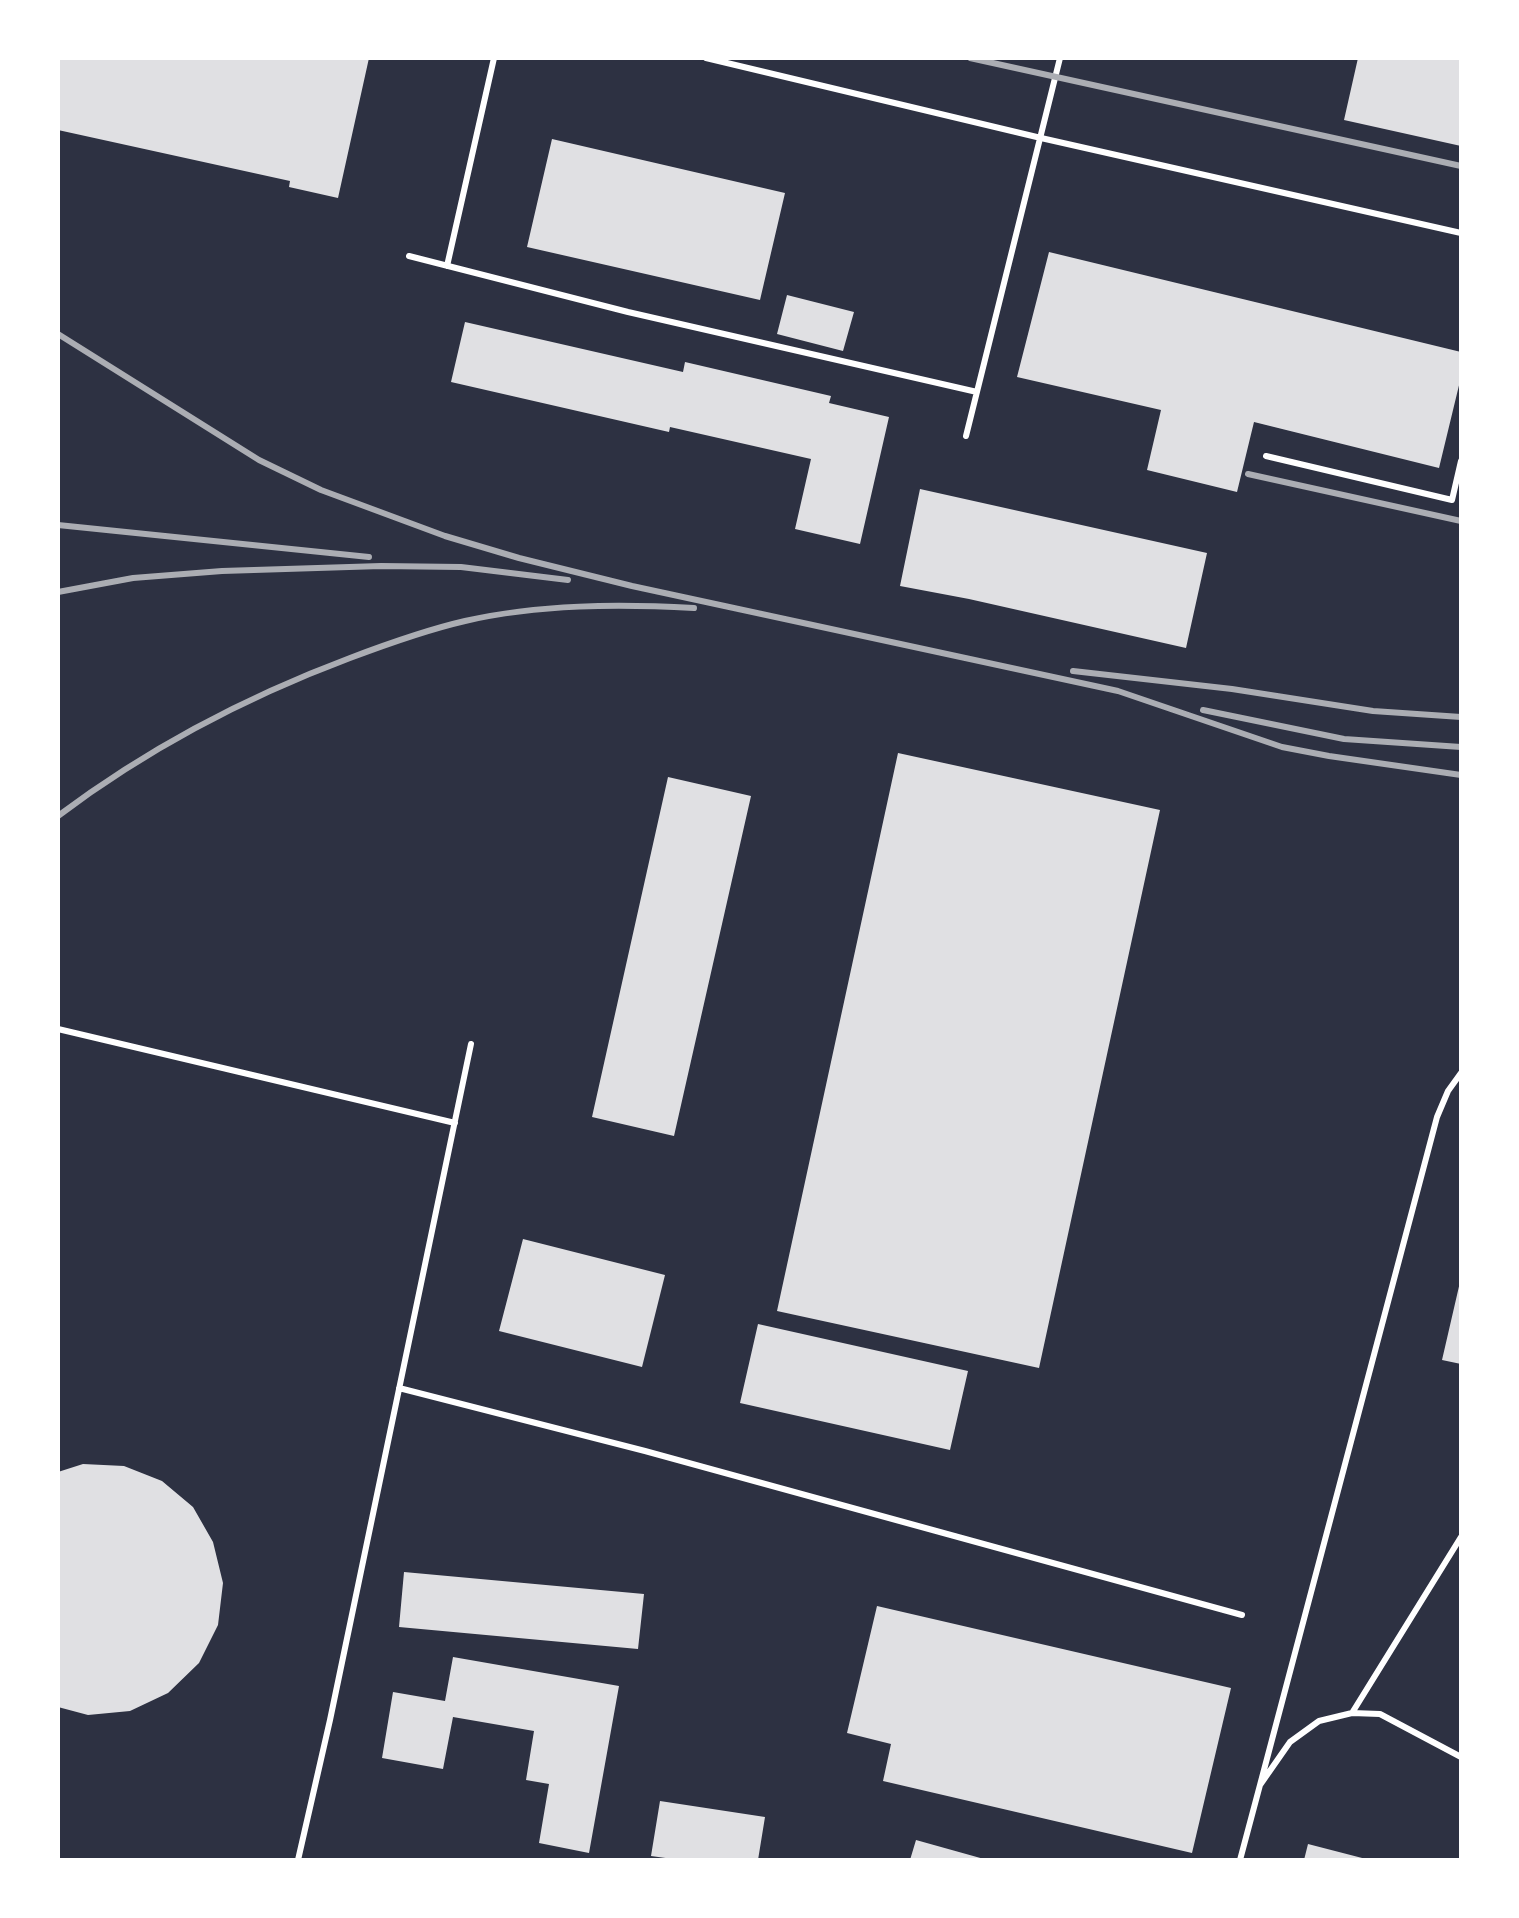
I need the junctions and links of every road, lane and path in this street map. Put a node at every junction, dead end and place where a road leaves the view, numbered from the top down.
1 (494, 58) edge
2 (706, 58) edge
3 (1060, 58) edge
4 (1041, 138) junction
5 (1461, 233) edge
6 (409, 256) dead end
7 (447, 266) junction
8 (977, 392) junction
9 (966, 436) dead end
10 (1266, 456) dead end
11 (1461, 461) edge
12 (58, 1029) edge
13 (471, 1044) dead end
14 (1461, 1073) edge
15 (455, 1123) junction
16 (399, 1388) junction
17 (1461, 1537) edge
18 (1242, 1615) dead end
19 (1352, 1713) junction
20 (1461, 1757) edge
21 (1260, 1785) junction
22 (298, 1860) edge
23 (1240, 1860) edge

1 - 7 lane
2 - 4 lane
3 - 4 lane
4 - 5 lane
4 - 8 lane
6 - 7 lane
7 - 8 lane
8 - 9 lane
10 - 11 lane
12 - 15 lane
13 - 15 lane
14 - 21 lane
15 - 16 lane
16 - 18 lane
16 - 22 lane
17 - 19 lane
19 - 20 lane
19 - 21 lane
21 - 23 lane

